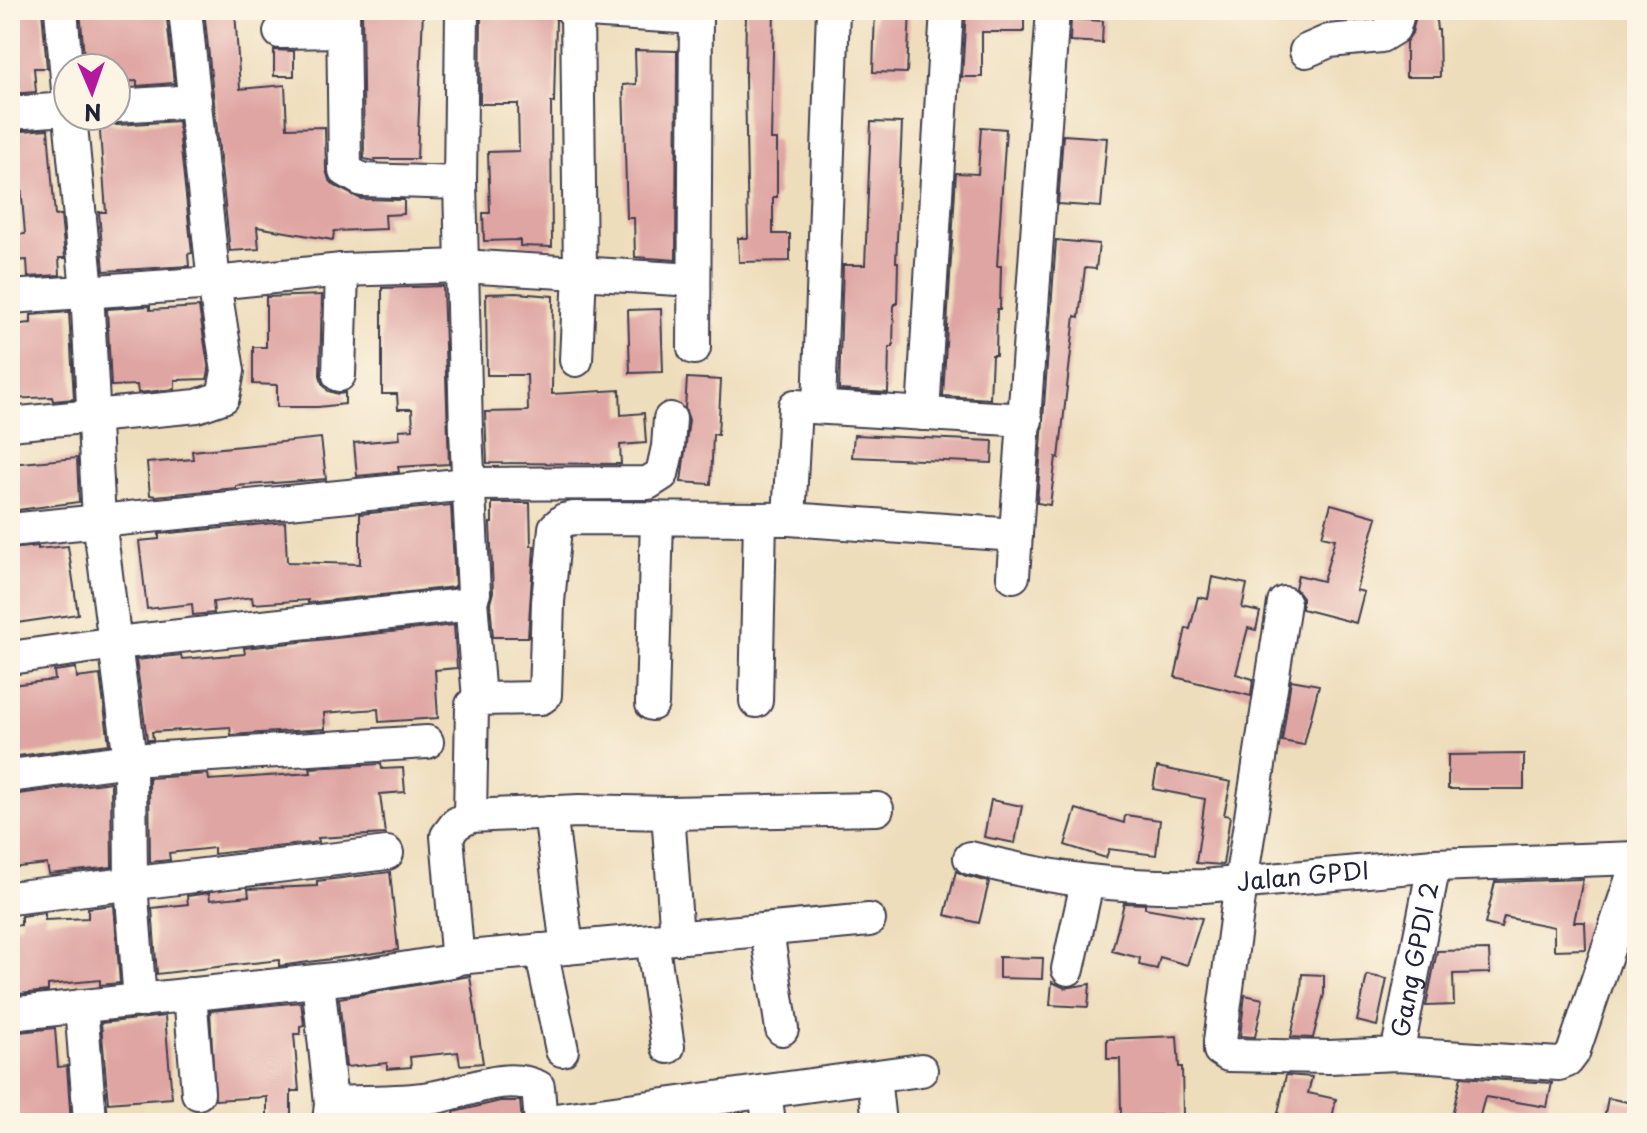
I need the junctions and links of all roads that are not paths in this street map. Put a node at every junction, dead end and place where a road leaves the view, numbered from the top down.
1 (61, 10) edge
2 (185, 10) edge
3 (462, 10) edge
4 (575, 10) edge
5 (833, 10) edge
6 (947, 10) edge
7 (1053, 10) edge
8 (1399, 10) edge
9 (696, 14) edge
10 (342, 20) edge
11 (280, 32) dead end
12 (1306, 51) dead end
13 (65, 52) edge
14 (195, 101) junction
15 (132, 105) edge
16 (52, 110) edge
17 (10, 113) edge
18 (72, 132) edge
19 (460, 183) junction
20 (462, 266) junction
21 (342, 270) junction
22 (580, 272) junction
23 (694, 280) junction
24 (214, 283) junction
25 (87, 290) junction
26 (10, 297) edge
27 (694, 348) dead end
28 (576, 360) dead end
29 (339, 375) dead end
30 (819, 407) junction
31 (923, 414) junction
32 (94, 417) junction
33 (670, 419) dead end
34 (1026, 420) junction
35 (10, 424) edge
36 (468, 484) junction
37 (657, 518) junction
38 (775, 519) junction
39 (99, 520) junction
40 (10, 530) edge
41 (1016, 535) junction
42 (1013, 576) dead end
43 (471, 600) junction
44 (1284, 603) dead end
45 (116, 643) junction
46 (10, 658) edge
47 (479, 699) junction
48 (756, 701) dead end
49 (652, 704) dead end
50 (427, 742) dead end
51 (130, 760) junction
52 (10, 776) edge
53 (877, 809) dead end
54 (550, 812) junction
55 (668, 813) junction
56 (470, 816) junction
57 (387, 853) dead end
58 (970, 858) dead end
59 (1637, 860) edge
60 (1434, 865) junction
61 (1241, 882) junction
62 (1087, 883) junction
63 (131, 884) junction
64 (10, 898) edge
65 (869, 920) dead end
66 (767, 931) junction
67 (664, 939) junction
68 (554, 949) junction
69 (457, 958) junction
70 (1068, 969) dead end
71 (318, 981) junction
72 (190, 994) junction
73 (140, 1001) junction
74 (81, 1006) junction
75 (10, 1014) edge
76 (782, 1029) dead end
77 (668, 1047) dead end
78 (562, 1050) dead end
79 (1397, 1054) junction
80 (921, 1070) dead end
81 (874, 1077) junction
82 (765, 1091) junction
83 (198, 1093) dead end
84 (429, 1111) edge
85 (330, 1113) edge
86 (660, 1114) edge
87 (597, 1118) edge
88 (90, 1120) dead end
89 (541, 1122) edge
90 (769, 1123) edge
91 (879, 1123) edge

1 - 13 street
2 - 14 street
3 - 19 street
4 - 9 street
4 - 22 street
5 - 30 street
6 - 31 street
7 - 34 street
8 - 12 street
9 - 23 street
10 - 11 street
10 - 19 street
14 - 15 street
14 - 24 street
16 - 17 street
18 - 25 street
19 - 20 street
20 - 21 street
20 - 22 street
20 - 36 street
21 - 24 street
21 - 29 street
22 - 23 street
22 - 28 street
23 - 27 street
24 - 25 street
24 - 32 street
25 - 26 street
25 - 32 street
30 - 31 street
30 - 38 street
31 - 34 street
32 - 35 street
32 - 39 street
33 - 36 street
34 - 41 street
36 - 39 street
36 - 43 street
37 - 38 street
37 - 47 street
37 - 49 street
38 - 41 street
38 - 48 street
39 - 40 street
39 - 45 street
41 - 42 street
43 - 45 street
43 - 47 street
44 - 61 street
45 - 46 street
45 - 51 street
47 - 56 street
50 - 51 street
51 - 52 street
51 - 63 street
53 - 55 street
54 - 55 street
54 - 56 street
54 - 68 street
55 - 67 street
56 - 69 street
57 - 63 street
58 - 62 street, Jalan GPDI
59 - 60 street, Jalan GPDI
59 - 79 street
60 - 61 street, Jalan GPDI
60 - 79 street, Gang GPDI 2
61 - 62 street, Jalan GPDI
61 - 79 street
62 - 70 street
63 - 64 street
63 - 73 street
65 - 66 street
66 - 67 street
66 - 76 street
67 - 68 street
67 - 77 street
68 - 69 street
68 - 78 street
69 - 71 street
71 - 72 street
71 - 85 street
72 - 73 street
72 - 83 street
73 - 74 street
74 - 75 street
74 - 88 street
80 - 81 street
81 - 82 street
81 - 91 street
82 - 86 street
82 - 90 street
84 - 85 street
84 - 89 street
86 - 87 street
87 - 89 street

